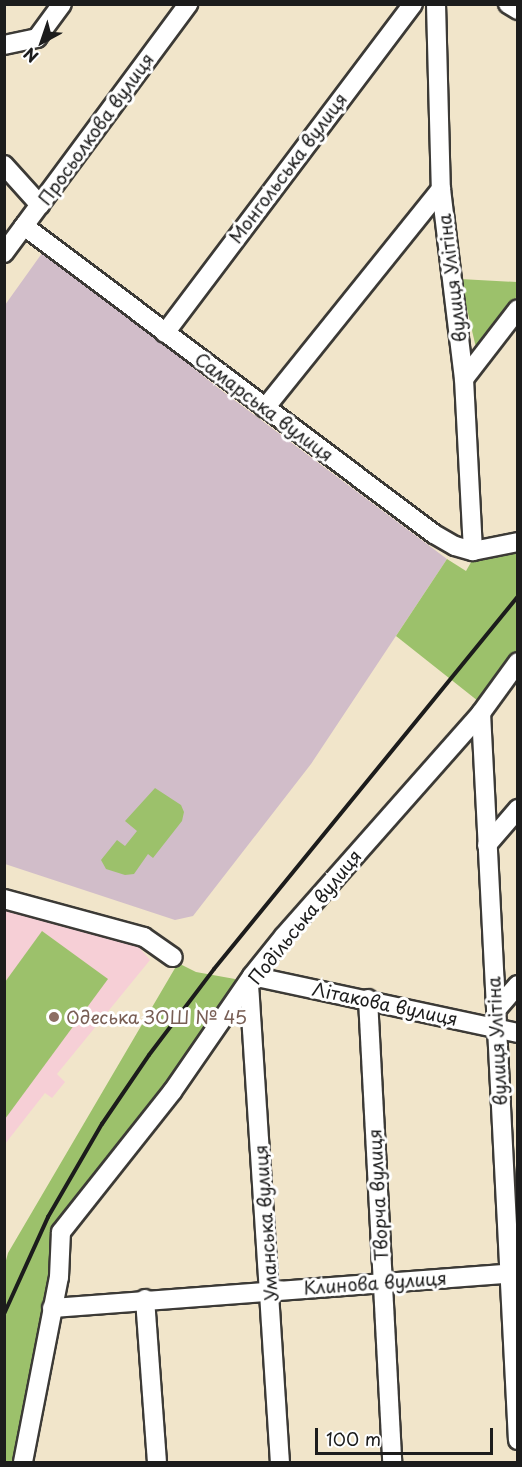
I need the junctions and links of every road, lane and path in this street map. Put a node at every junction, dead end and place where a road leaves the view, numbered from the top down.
1 (62, 4) edge
2 (188, 4) edge
3 (413, 4) edge
4 (436, 4) edge
5 (508, 4) edge
6 (518, 10) edge
7 (4, 45) edge
8 (4, 165) edge
9 (441, 189) junction
10 (40, 206) junction
11 (24, 226) junction
12 (6, 248) edge
13 (518, 309) edge
14 (165, 333) junction
15 (464, 379) junction
16 (265, 408) junction
17 (518, 542) edge
18 (473, 551) junction
19 (518, 662) edge
20 (481, 713) junction
21 (518, 809) edge
22 (487, 845) junction
23 (4, 899) edge
24 (173, 957) dead end
25 (251, 980) junction
26 (518, 985) edge
27 (368, 999) junction
28 (496, 1019) junction
29 (518, 1033) edge
30 (513, 1274) edge
31 (382, 1282) junction
32 (271, 1292) junction
33 (145, 1299) junction
34 (52, 1308) junction
35 (518, 1440) edge
36 (23, 1462) edge
37 (157, 1462) edge
38 (280, 1462) edge
39 (392, 1462) edge

1 - 7 street
2 - 10 street, Просьолкова вулиця
3 - 14 street, Монгольська вулиця
4 - 9 street, вулиця Улітіна
5 - 6 street
8 - 10 street
9 - 15 street, вулиця Улітіна
9 - 16 street
10 - 11 street, Просьолкова вулиця
11 - 12 street, Просьолкова вулиця
11 - 14 street, Самарська вулиця
13 - 15 street
14 - 16 street, Самарська вулиця
15 - 18 street, вулиця Улітіна
16 - 18 street, Самарська вулиця
17 - 18 street
19 - 20 street, Подільська вулиця
20 - 22 street, вулиця Улітіна
20 - 25 street, Подільська вулиця
21 - 22 street
22 - 28 street, вулиця Улітіна
23 - 24 street
25 - 27 street, Літакова вулиця
25 - 32 street, Уманська вулиця
25 - 34 street, Подільська вулиця
26 - 28 street
27 - 28 street, Літакова вулиця
27 - 31 street, Творча вулиця
28 - 29 street, Літакова вулиця
28 - 30 street, вулиця Улітіна
30 - 31 street, Клинова вулиця
30 - 35 street, вулиця Улітіна
31 - 32 street, Клинова вулиця
31 - 39 street, Творча вулиця
32 - 33 street, Клинова вулиця
32 - 38 street, Уманська вулиця
33 - 34 street, Клинова вулиця
33 - 37 street
34 - 36 street, Подільська вулиця

